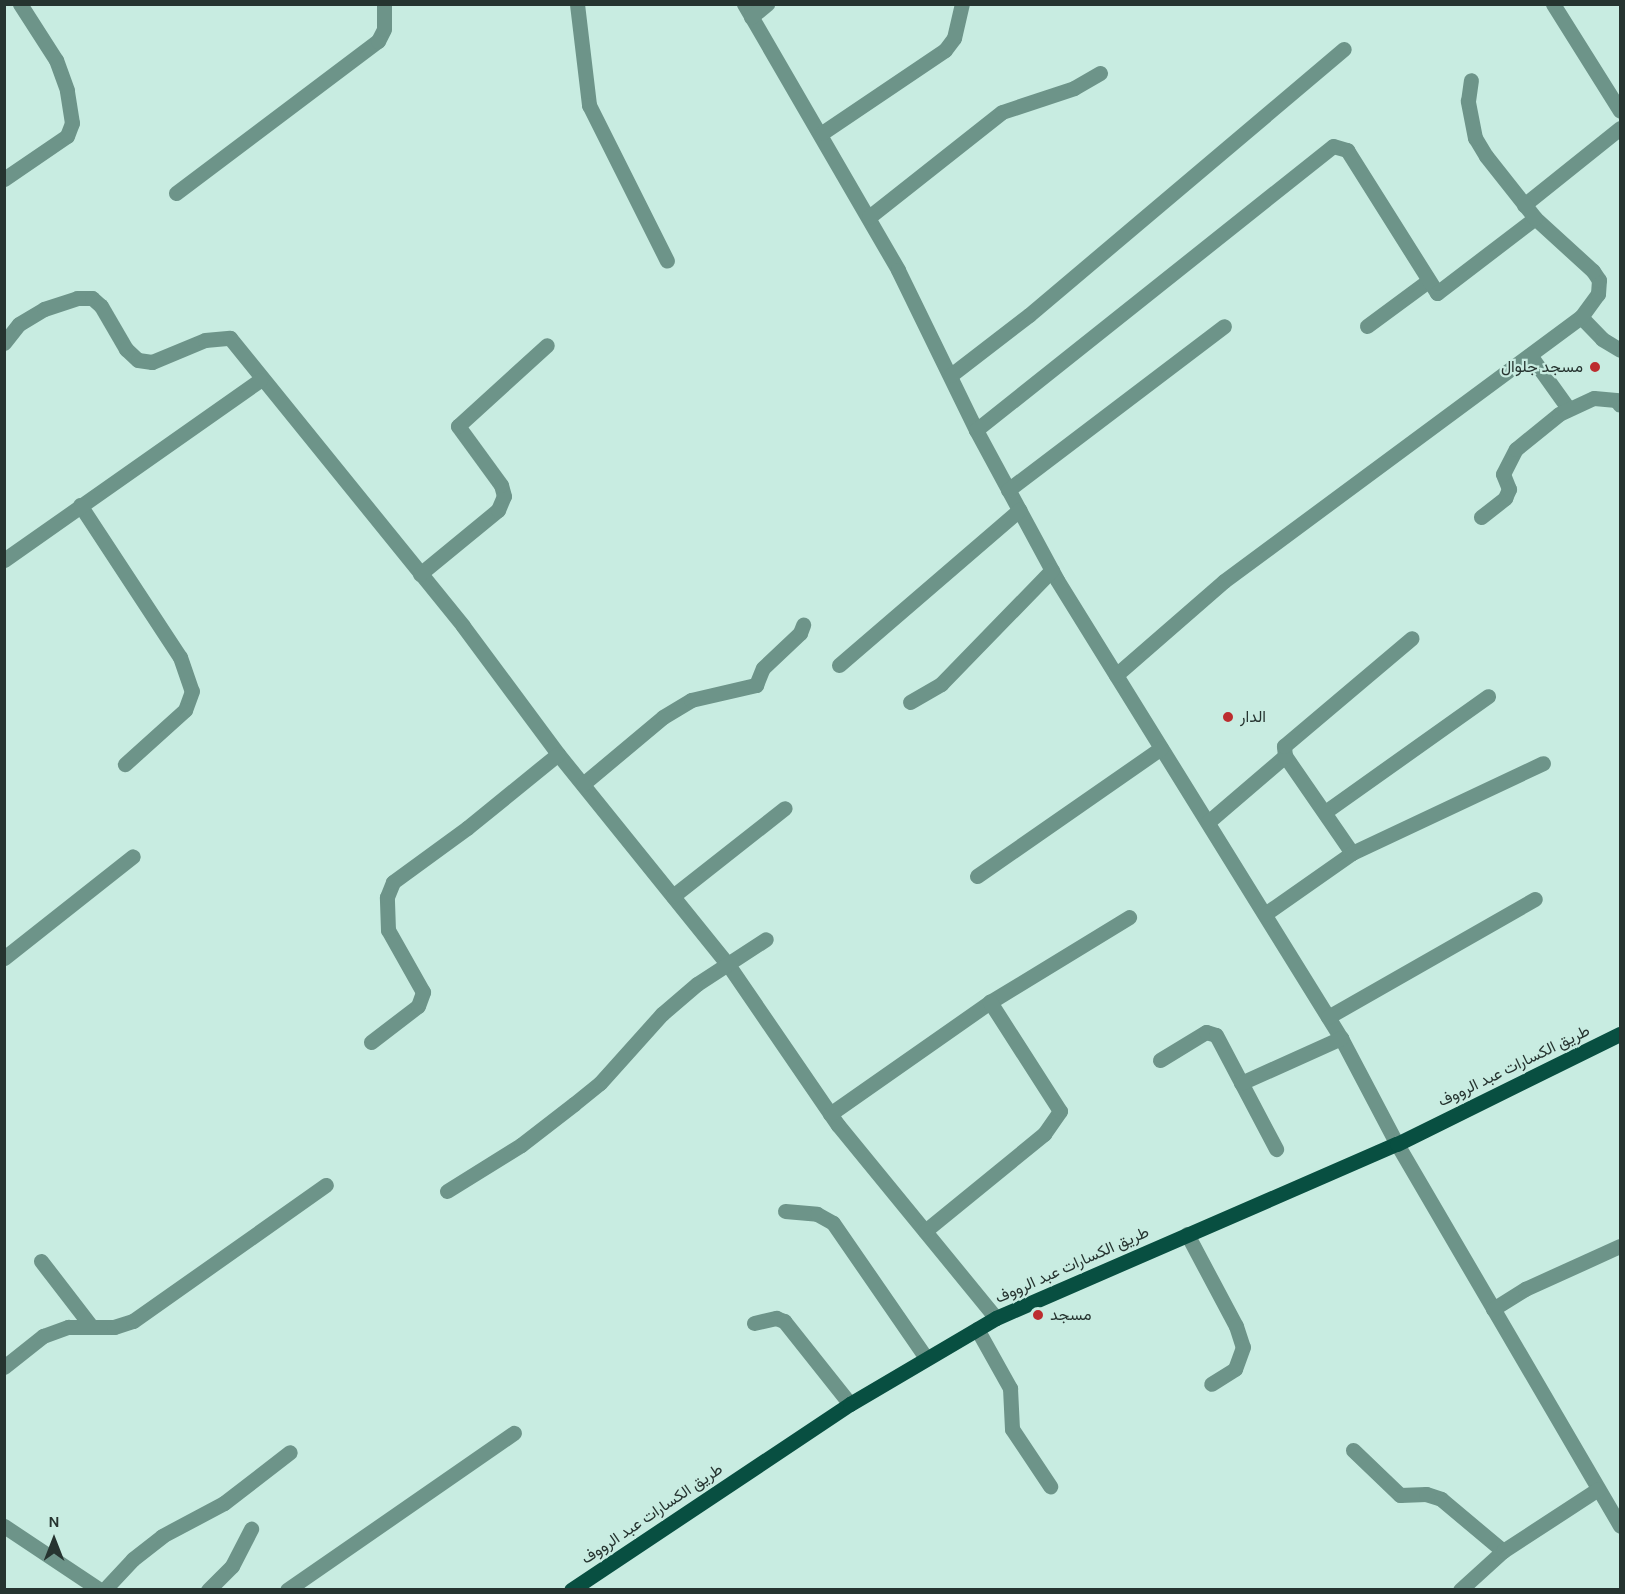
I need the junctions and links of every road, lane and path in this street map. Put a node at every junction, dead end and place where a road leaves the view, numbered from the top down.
1 (21, 4) edge
2 (384, 4) edge
3 (577, 4) edge
4 (767, 4) edge
5 (962, 4) edge
6 (1553, 4) edge
7 (748, 11) edge
8 (1344, 49) dead end
9 (1100, 73) dead end
10 (1471, 80) dead end
11 (1620, 111) edge
12 (1620, 128) edge
13 (822, 133) junction
14 (4, 179) edge
15 (176, 193) dead end
16 (1524, 205) junction
17 (869, 217) junction
18 (1535, 218) junction
19 (668, 261) dead end
20 (1428, 281) junction
21 (1581, 317) junction
22 (1224, 326) dead end
23 (1367, 326) dead end
24 (4, 344) edge
25 (547, 345) dead end
26 (1620, 350) edge
27 (1530, 355) junction
28 (951, 375) junction
29 (260, 380) junction
30 (1620, 405) edge
31 (1568, 408) junction
32 (976, 430) junction
33 (1008, 490) junction
34 (80, 505) junction
35 (1019, 510) junction
36 (1480, 517) dead end
37 (4, 560) edge
38 (1052, 570) junction
39 (420, 574) junction
40 (803, 625) dead end
41 (1412, 638) dead end
42 (839, 665) dead end
43 (1116, 675) junction
44 (1488, 696) dead end
45 (910, 702) dead end
46 (1161, 748) junction
47 (558, 754) junction
48 (1285, 756) junction
49 (1543, 763) dead end
50 (125, 764) dead end
51 (583, 783) junction
52 (785, 808) dead end
53 (1325, 812) junction
54 (1208, 822) junction
55 (1352, 853) junction
56 (133, 856) dead end
57 (977, 876) dead end
58 (673, 896) junction
59 (1535, 899) dead end
60 (1265, 914) junction
61 (1129, 917) dead end
62 (766, 939) dead end
63 (4, 958) edge
64 (729, 966) junction
65 (990, 1002) junction
66 (1328, 1017) junction
67 (1341, 1038) junction
68 (1618, 1039) edge
69 (371, 1041) dead end
70 (1160, 1060) dead end
71 (1241, 1083) junction
72 (830, 1114) junction
73 (1397, 1144) junction
74 (1276, 1149) dead end
75 (327, 1185) dead end
76 (447, 1191) dead end
77 (785, 1211) dead end
78 (924, 1231) junction
79 (1187, 1234) junction
80 (1620, 1246) edge
81 (41, 1261) dead end
82 (1493, 1310) junction
83 (996, 1318) junction
84 (754, 1323) dead end
85 (91, 1326) junction
86 (977, 1329) junction
87 (926, 1358) junction
88 (4, 1367) edge
89 (1211, 1384) dead end
90 (850, 1404) junction
91 (514, 1433) dead end
92 (1353, 1450) dead end
93 (290, 1452) dead end
94 (1050, 1486) dead end
95 (1598, 1490) junction
96 (4, 1526) edge
97 (1620, 1526) edge
98 (251, 1529) dead end
99 (1503, 1551) junction
100 (102, 1590) edge
101 (208, 1590) edge
102 (287, 1590) edge
103 (571, 1590) edge
104 (1460, 1590) edge

1 - 14 street
2 - 15 street
3 - 19 street
4 - 7 street
5 - 13 street
6 - 11 street
7 - 13 street
8 - 28 street
9 - 17 street
10 - 16 street
12 - 16 street
13 - 17 street
16 - 18 street
17 - 28 street
18 - 20 street
18 - 21 street
20 - 23 street
20 - 32 street
21 - 26 street
21 - 27 street
22 - 33 street
24 - 29 street
25 - 39 street
27 - 31 street
27 - 43 street
28 - 32 street
29 - 34 street
29 - 39 street
30 - 31 street
31 - 36 street
32 - 33 street
33 - 35 street
34 - 37 street
34 - 50 street
35 - 38 street
35 - 42 street
38 - 43 street
38 - 45 street
39 - 47 street
40 - 51 street
41 - 48 street
43 - 46 street
44 - 53 street
46 - 54 street
46 - 57 street
47 - 51 street
47 - 69 street
48 - 53 street
48 - 54 street
49 - 55 street
51 - 58 street
52 - 58 street
53 - 55 street
54 - 60 street
55 - 60 street
56 - 63 street
58 - 64 street
59 - 66 street
60 - 66 street
61 - 65 street
62 - 64 street
64 - 72 street
64 - 76 street
65 - 72 street
65 - 78 street
66 - 67 street
67 - 71 street
67 - 73 street
68 - 73 main road, طريق الكسارات عبد الرووف
70 - 71 street
71 - 74 street
72 - 78 street
73 - 79 main road, طريق الكسارات عبد الرووف
73 - 82 street
75 - 85 street
77 - 87 street
78 - 83 street
79 - 83 main road, طريق الكسارات عبد الرووف
79 - 89 street
80 - 82 street
81 - 85 street
82 - 95 street
83 - 86 main road, طريق الكسارات عبد الرووف
84 - 90 street
85 - 88 street
86 - 87 main road, طريق الكسارات عبد الرووف
86 - 94 street
87 - 90 main road, طريق الكسارات عبد الرووف
90 - 103 main road, طريق الكسارات عبد الرووف
91 - 102 street
92 - 99 street
93 - 100 street
95 - 97 street
95 - 99 street
96 - 100 street
98 - 101 street
99 - 104 street

